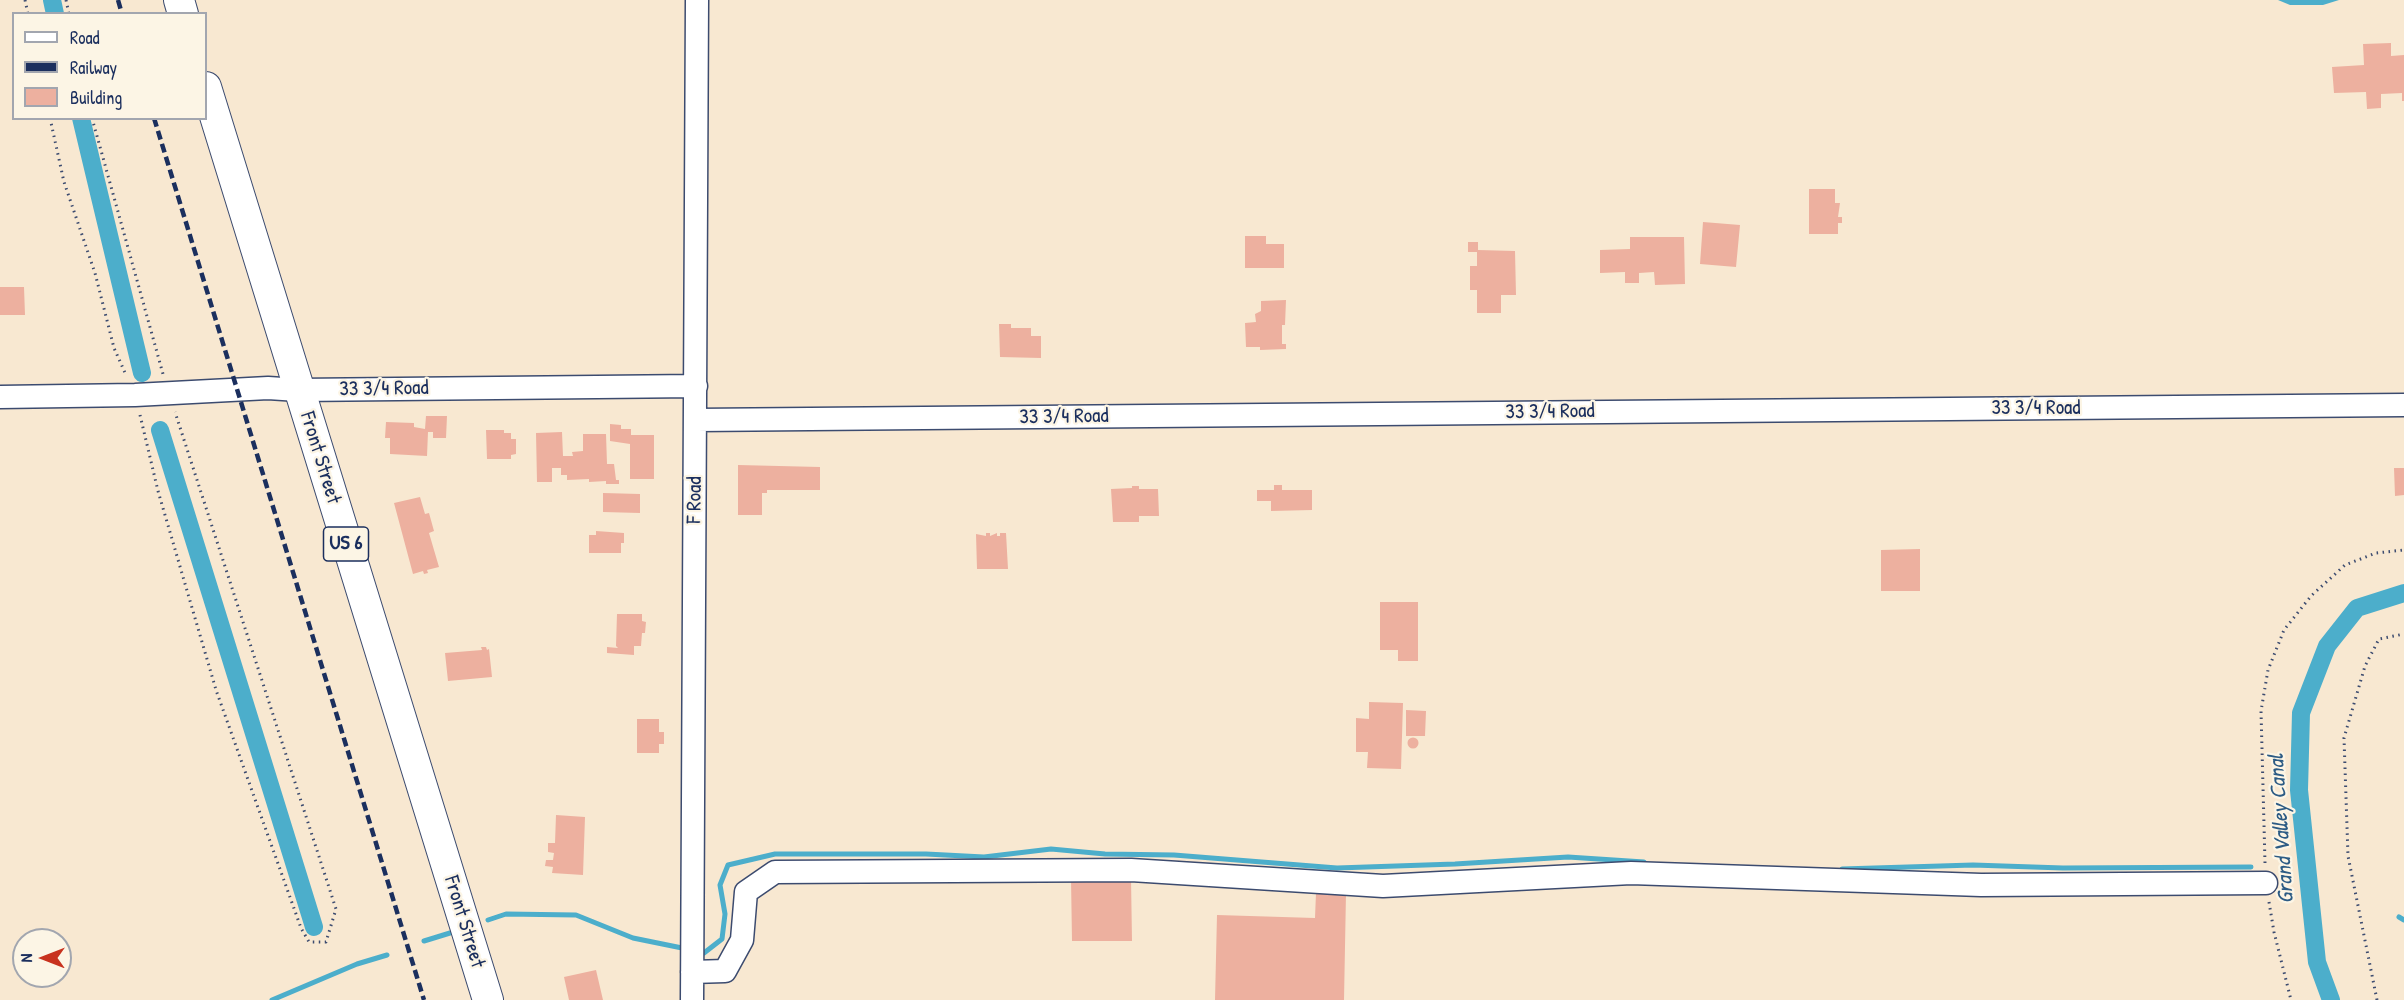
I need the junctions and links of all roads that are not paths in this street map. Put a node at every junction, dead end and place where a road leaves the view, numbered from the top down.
1 (697, 0) edge
2 (207, 90) edge
3 (696, 386) junction
4 (298, 390) junction
5 (0, 397) edge
6 (2404, 405) edge
7 (696, 420) junction
8 (2266, 883) road end
9 (692, 972) junction
10 (489, 1000) edge
11 (692, 1000) edge

1 - 3 street, F Road
2 - 4 main road, Front Street / US 6
3 - 4 street, 33 3/4 Road
3 - 7 street, F Road
4 - 5 street, 33 3/4 Road
4 - 10 main road, Front Street / US 6
6 - 7 street, 33 3/4 Road
7 - 9 street, F Road
8 - 9 street
9 - 11 street, F Road

